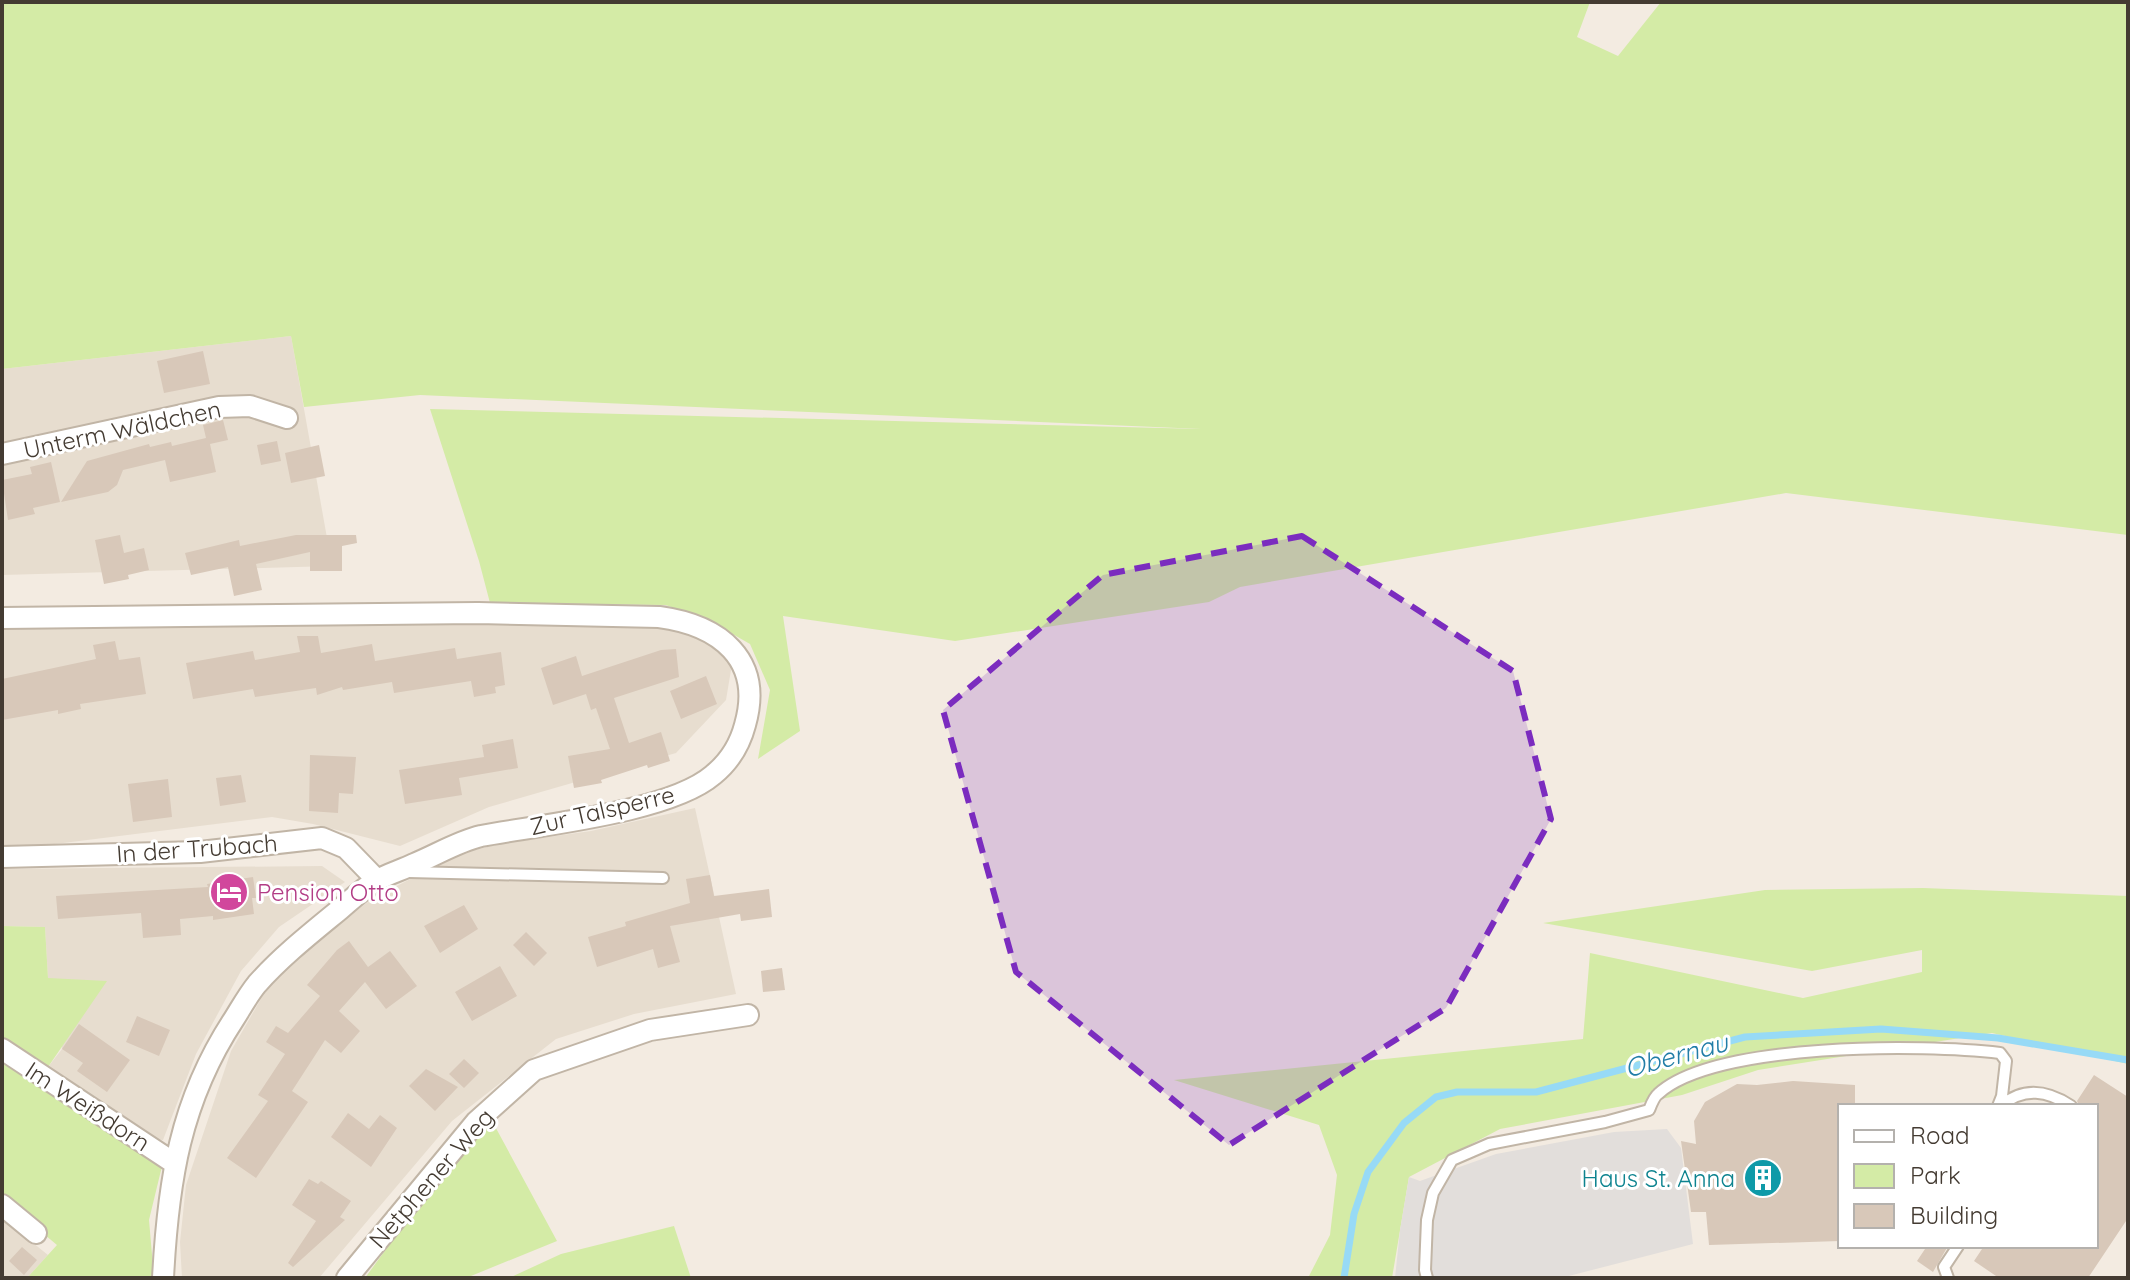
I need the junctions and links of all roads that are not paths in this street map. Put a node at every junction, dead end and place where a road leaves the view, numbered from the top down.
1 (287, 418) dead end
2 (2, 454) edge
3 (2, 618) edge
4 (2, 857) edge
5 (398, 872) junction
6 (663, 878) dead end
7 (377, 880) junction
8 (748, 1015) dead end
9 (2, 1049) edge
10 (2000, 1104) edge
11 (2003, 1104) edge
12 (2068, 1104) edge
13 (174, 1163) junction
14 (2, 1205) edge
15 (36, 1233) dead end
16 (1957, 1248) edge
17 (163, 1278) edge
18 (347, 1278) edge
19 (1427, 1278) edge
20 (1948, 1278) edge

1 - 2 street, Unterm Wäldchen
3 - 5 street, Zur Talsperre
4 - 7 street, In der Trubach
5 - 6 lane
5 - 7 street, Zur Talsperre
7 - 13 street, Zur Talsperre
8 - 18 street, Netphener Weg
9 - 13 street, Im Weißdorn
10 - 19 lane
11 - 12 lane
13 - 17 street, Zur Talsperre
14 - 15 street
16 - 20 lane

